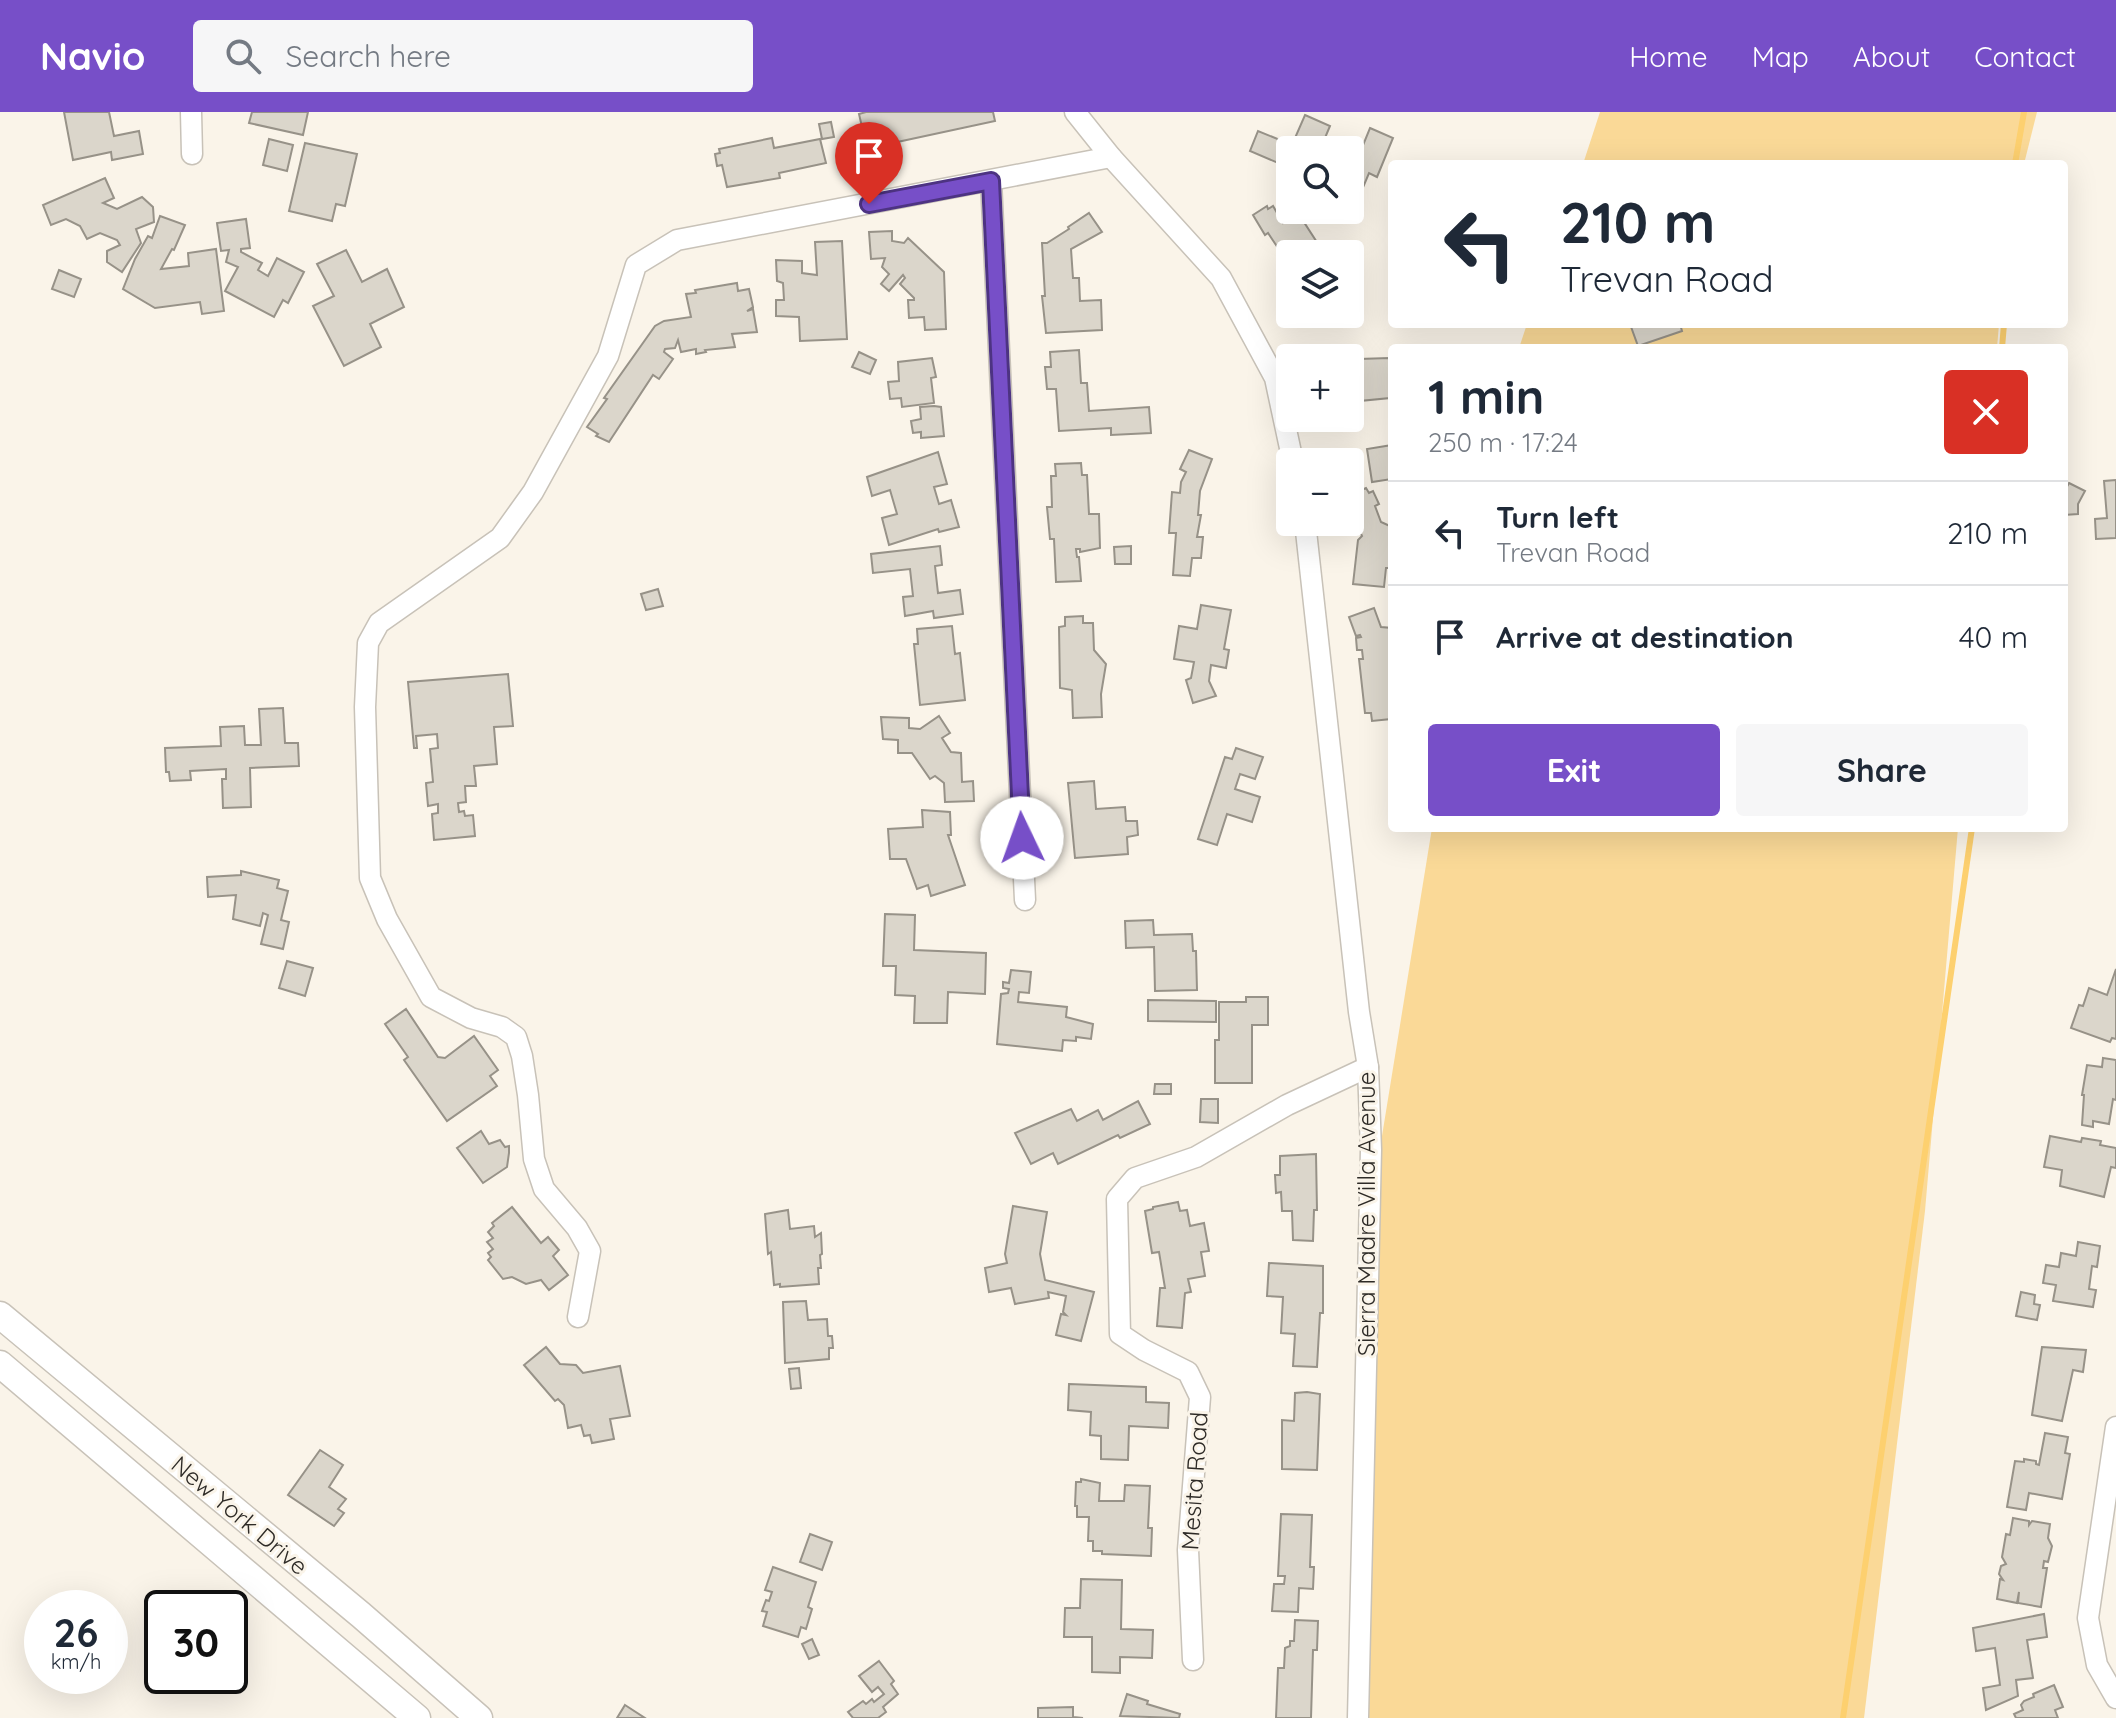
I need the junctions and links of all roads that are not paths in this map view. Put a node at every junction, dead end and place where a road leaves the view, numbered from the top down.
1 (191, 112) edge
2 (1075, 112) edge
3 (192, 154) dead end
4 (1111, 157) junction
5 (991, 181) junction
6 (1290, 448) edge
7 (1307, 536) edge
8 (1025, 900) dead end
9 (1368, 1067) junction
10 (0, 1315) edge
11 (578, 1317) dead end
12 (0, 1364) edge
13 (2116, 1427) edge
14 (1193, 1660) dead end
15 (2116, 1698) edge
16 (417, 1718) edge
17 (479, 1718) edge
18 (1358, 1718) edge

1 - 3 street
2 - 4 street
4 - 5 street
4 - 6 street
5 - 8 street
5 - 11 street
7 - 9 street, Sierra Madre Villa Avenue
9 - 14 street, Mesita Road
9 - 18 street, Sierra Madre Villa Avenue
10 - 17 main road, New York Drive
12 - 16 main road, New York Drive
13 - 15 street

